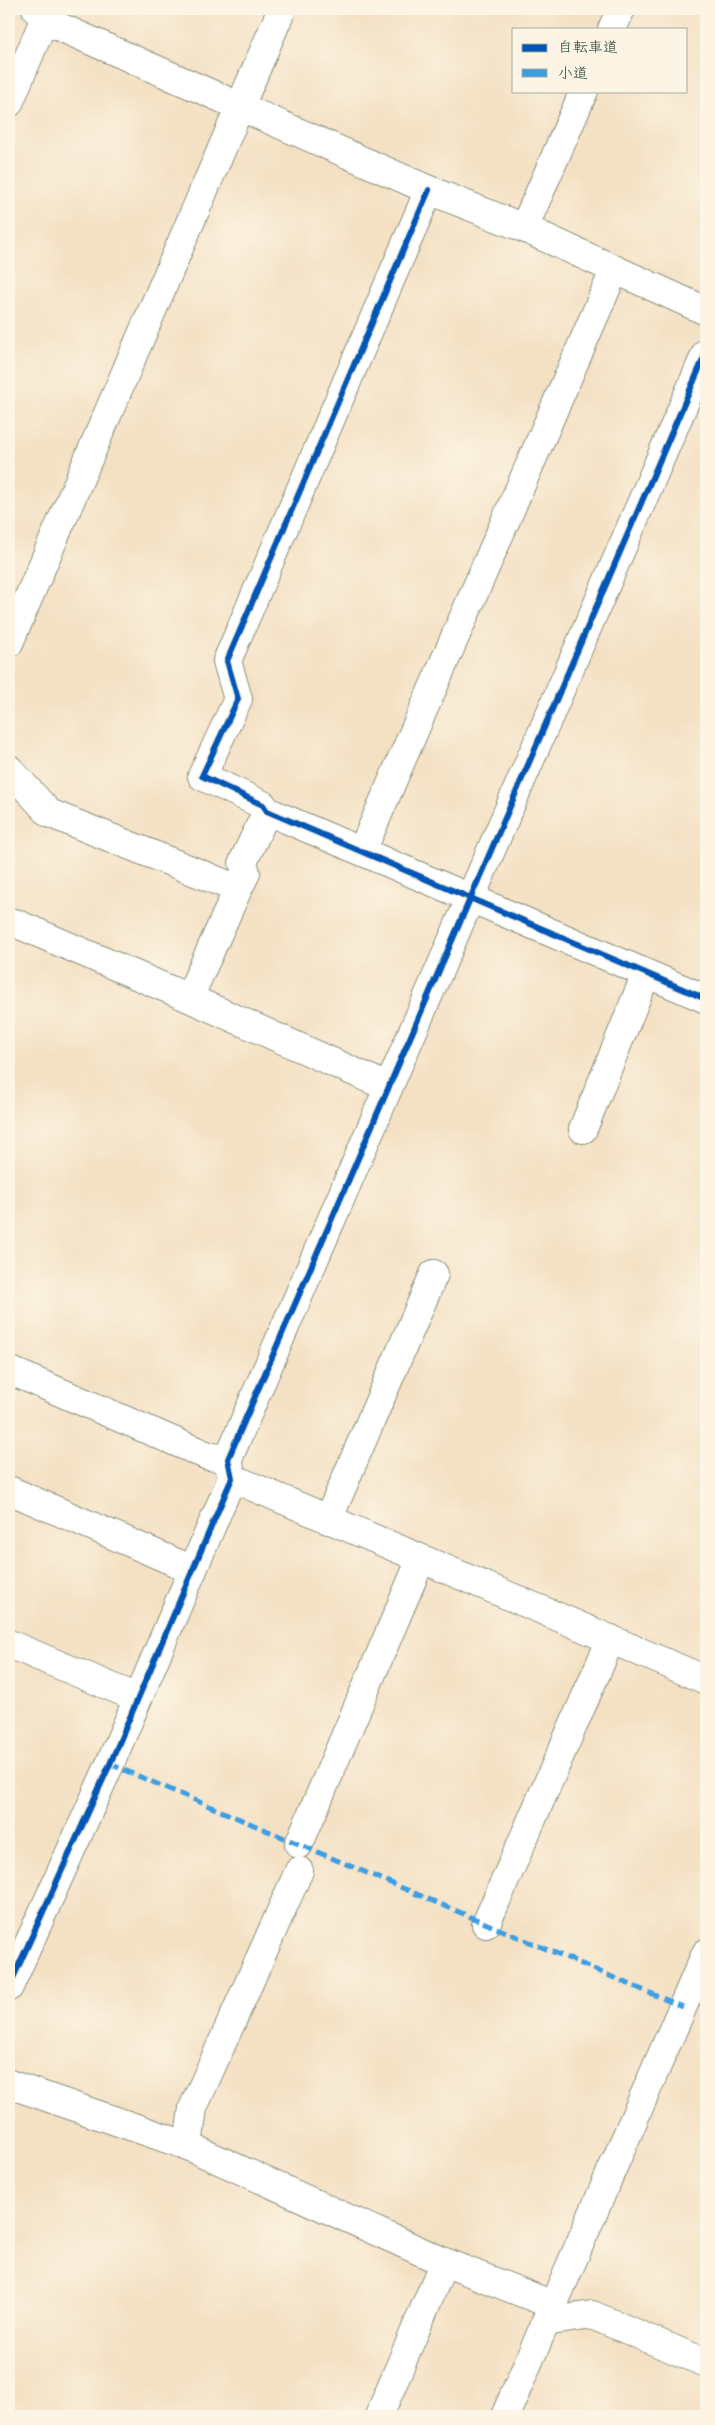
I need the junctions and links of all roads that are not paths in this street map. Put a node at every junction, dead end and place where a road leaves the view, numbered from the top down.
1 (282, 9) edge
2 (621, 9) edge
3 (40, 14) edge
4 (612, 28) edge
5 (584, 92) edge
6 (9, 103) edge
7 (239, 108) junction
8 (429, 190) junction
9 (524, 228) junction
10 (614, 271) junction
11 (706, 311) edge
12 (706, 353) edge
13 (9, 643) edge
14 (9, 769) edge
15 (267, 811) junction
16 (362, 851) junction
17 (238, 889) junction
18 (470, 899) junction
19 (15, 923) dead end
20 (646, 974) junction
21 (189, 998) junction
22 (706, 998) edge
23 (388, 1087) junction
24 (583, 1129) dead end
25 (434, 1274) dead end
26 (9, 1370) edge
27 (230, 1468) junction
28 (9, 1490) edge
29 (328, 1520) junction
30 (421, 1559) junction
31 (193, 1570) junction
32 (611, 1639) junction
33 (9, 1644) edge
34 (706, 1680) edge
35 (138, 1698) junction
36 (299, 1844) dead end
37 (299, 1871) dead end
38 (486, 1924) dead end
39 (706, 1952) edge
40 (9, 1987) edge
41 (9, 2084) edge
42 (188, 2146) junction
43 (444, 2262) junction
44 (549, 2314) junction
45 (706, 2363) edge
46 (379, 2416) edge
47 (505, 2416) edge

1 - 7 street
2 - 4 street
3 - 6 street
3 - 7 street
5 - 9 street
7 - 8 street
7 - 13 street
8 - 9 street
8 - 15 street
9 - 10 street
10 - 11 street
10 - 16 street
12 - 18 street
14 - 17 street
15 - 16 street
15 - 17 street
16 - 18 street
17 - 21 street
18 - 20 street
18 - 23 street
19 - 21 street
20 - 22 street
20 - 24 street
21 - 23 street
23 - 27 street
25 - 29 street
26 - 27 street
27 - 29 street
27 - 31 street
28 - 31 street
29 - 30 street
30 - 32 street
30 - 36 street
31 - 35 street
32 - 34 street
32 - 38 street
33 - 35 street
35 - 40 street
37 - 42 street
39 - 44 street
41 - 42 street
42 - 43 street
43 - 44 street
43 - 46 street
44 - 45 street
44 - 47 street

